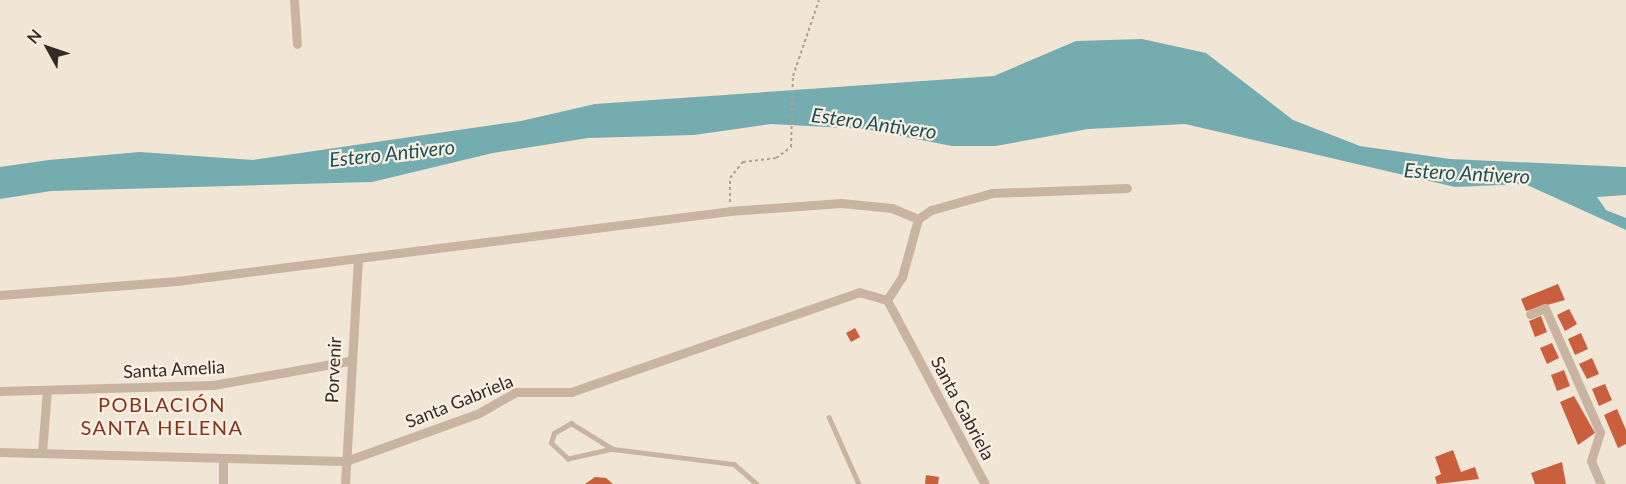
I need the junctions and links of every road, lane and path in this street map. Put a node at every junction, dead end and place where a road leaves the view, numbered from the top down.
1 (294, 0) edge
2 (819, 0) edge
3 (297, 44) dead end
4 (1126, 188) dead end
5 (730, 211) junction
6 (918, 219) junction
7 (358, 259) junction
8 (0, 295) edge
9 (887, 300) junction
10 (1530, 314) dead end
11 (349, 361) junction
12 (46, 390) junction
13 (0, 391) edge
14 (829, 417) dead end
15 (613, 449) junction
16 (0, 452) edge
17 (42, 453) junction
18 (223, 459) junction
19 (346, 461) junction
20 (222, 484) edge
21 (345, 484) edge
22 (757, 484) edge
23 (860, 484) edge
24 (985, 484) edge
25 (1600, 484) edge

1 - 3 street
2 - 5 path
4 - 6 street
5 - 6 street
5 - 7 street
6 - 9 street
7 - 8 street
7 - 11 street, Porvenir
9 - 19 street, Santa Gabriela
9 - 24 street, Santa Gabriela
10 - 25 street
11 - 12 street, Santa Amelia
11 - 19 street, Porvenir
12 - 13 street, Santa Amelia
12 - 17 street
14 - 23 lane
15 - 15 lane
15 - 22 lane
16 - 17 street, Santa Gabriela
17 - 18 street, Santa Gabriela
18 - 19 street, Santa Gabriela
18 - 20 street
19 - 21 street, Porvenir

